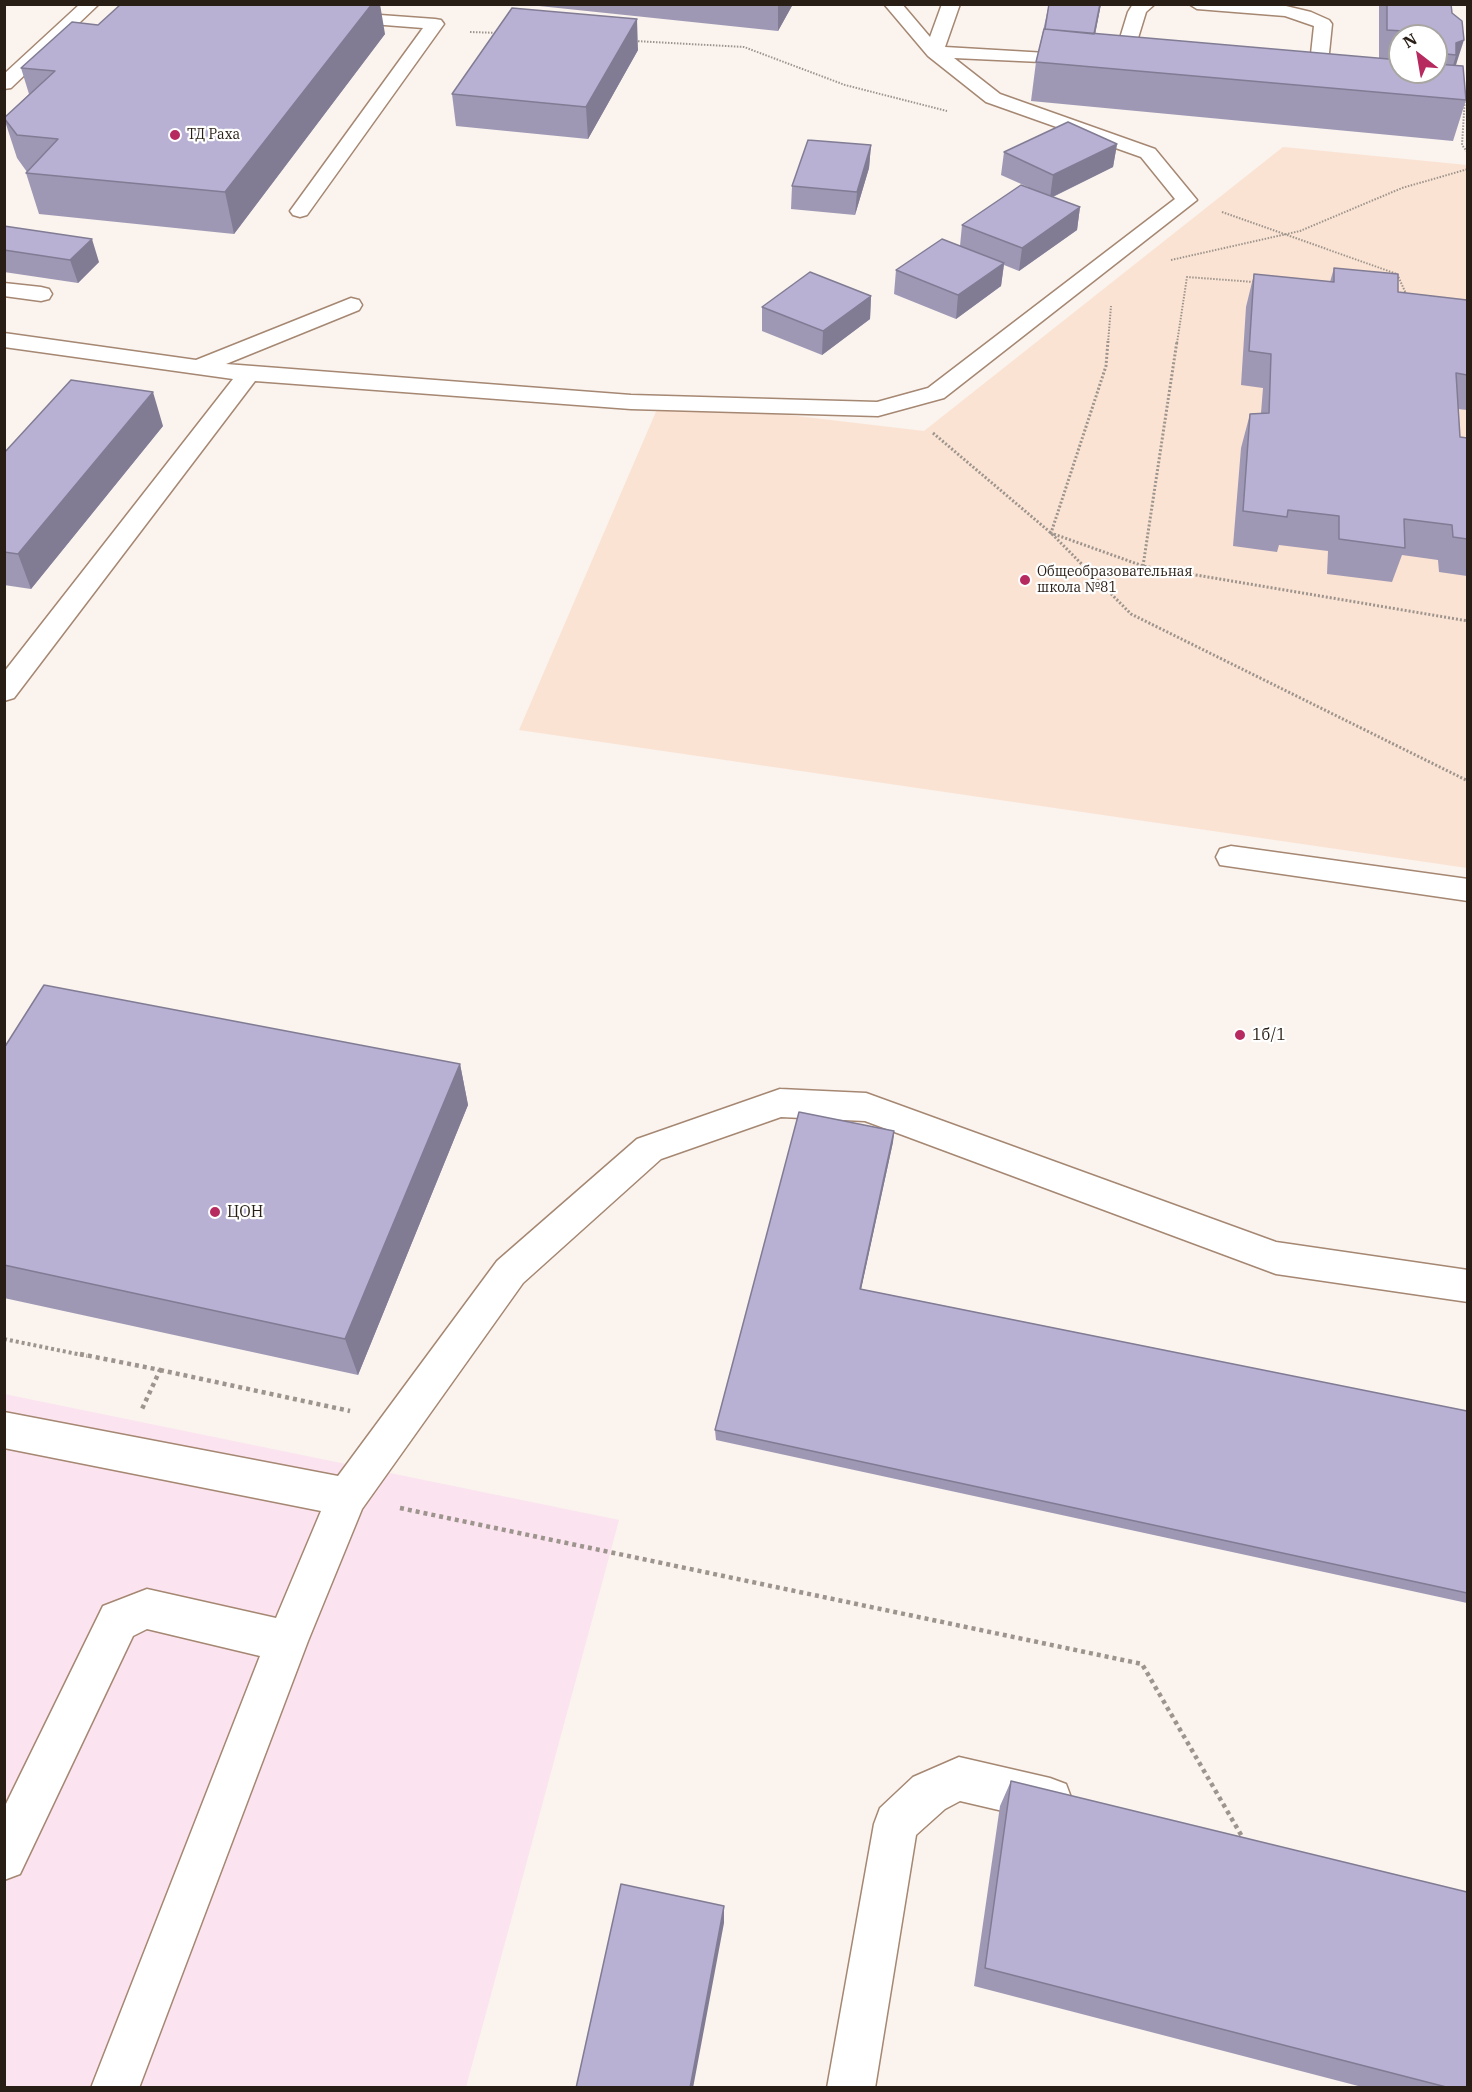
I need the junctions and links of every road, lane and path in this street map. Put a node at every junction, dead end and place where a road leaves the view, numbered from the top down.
1 (91, 4) edge
2 (892, 4) edge
3 (951, 4) edge
4 (1147, 4) edge
5 (1197, 4) edge
6 (323, 15) edge
7 (431, 30) junction
8 (500, 33) edge
9 (628, 40) edge
10 (934, 52) junction
11 (1041, 57) edge
12 (1101, 62) edge
13 (1121, 64) junction
14 (1144, 66) edge
15 (1294, 80) edge
16 (1317, 82) junction
17 (4, 84) edge
18 (1340, 84) edge
19 (845, 85) dead end
20 (1467, 94) edge
21 (1467, 153) edge
22 (1467, 169) edge
23 (300, 211) dead end
24 (1218, 211) dead end
25 (1284, 234) junction
26 (1163, 261) dead end
27 (1257, 282) edge
28 (4, 289) edge
29 (1395, 293) edge
30 (41, 294) dead end
31 (1407, 294) junction
32 (1410, 301) edge
33 (1112, 303) dead end
34 (351, 305) dead end
35 (4, 340) edge
36 (196, 368) junction
37 (249, 374) junction
38 (927, 428) dead end
39 (1050, 533) junction
40 (1143, 566) junction
41 (1467, 621) edge
42 (4, 692) edge
43 (1467, 781) edge
44 (1231, 856) dead end
45 (1467, 890) edge
46 (1467, 1286) edge
47 (4, 1338) edge
48 (160, 1370) junction
49 (401, 1422) junction
50 (4, 1430) edge
51 (122, 1453) junction
52 (347, 1497) junction
53 (287, 1641) junction
54 (1086, 1808) edge
55 (1247, 1844) edge
56 (4, 1858) edge
57 (115, 2088) edge
58 (851, 2088) edge

1 - 17 lane
2 - 10 lane
3 - 10 lane
4 - 13 lane
5 - 16 lane
6 - 7 lane
7 - 8 path
7 - 23 lane
9 - 19 path
10 - 11 lane
10 - 37 lane
12 - 13 lane
13 - 14 lane
15 - 16 lane
16 - 18 lane
20 - 21 path
22 - 25 path
24 - 25 path
25 - 26 path
25 - 31 path
27 - 40 path
28 - 30 lane
29 - 31 path
31 - 32 path
33 - 39 path
34 - 36 lane
35 - 36 lane
36 - 37 lane
37 - 42 lane
38 - 39 path
39 - 40 path
39 - 43 path
40 - 41 path
44 - 45 lane
46 - 49 lane
47 - 48 path
48 - 49 path
48 - 51 path
49 - 52 lane
50 - 51 lane
51 - 52 lane
52 - 53 lane
52 - 55 path
53 - 56 lane
53 - 57 lane
54 - 58 lane

